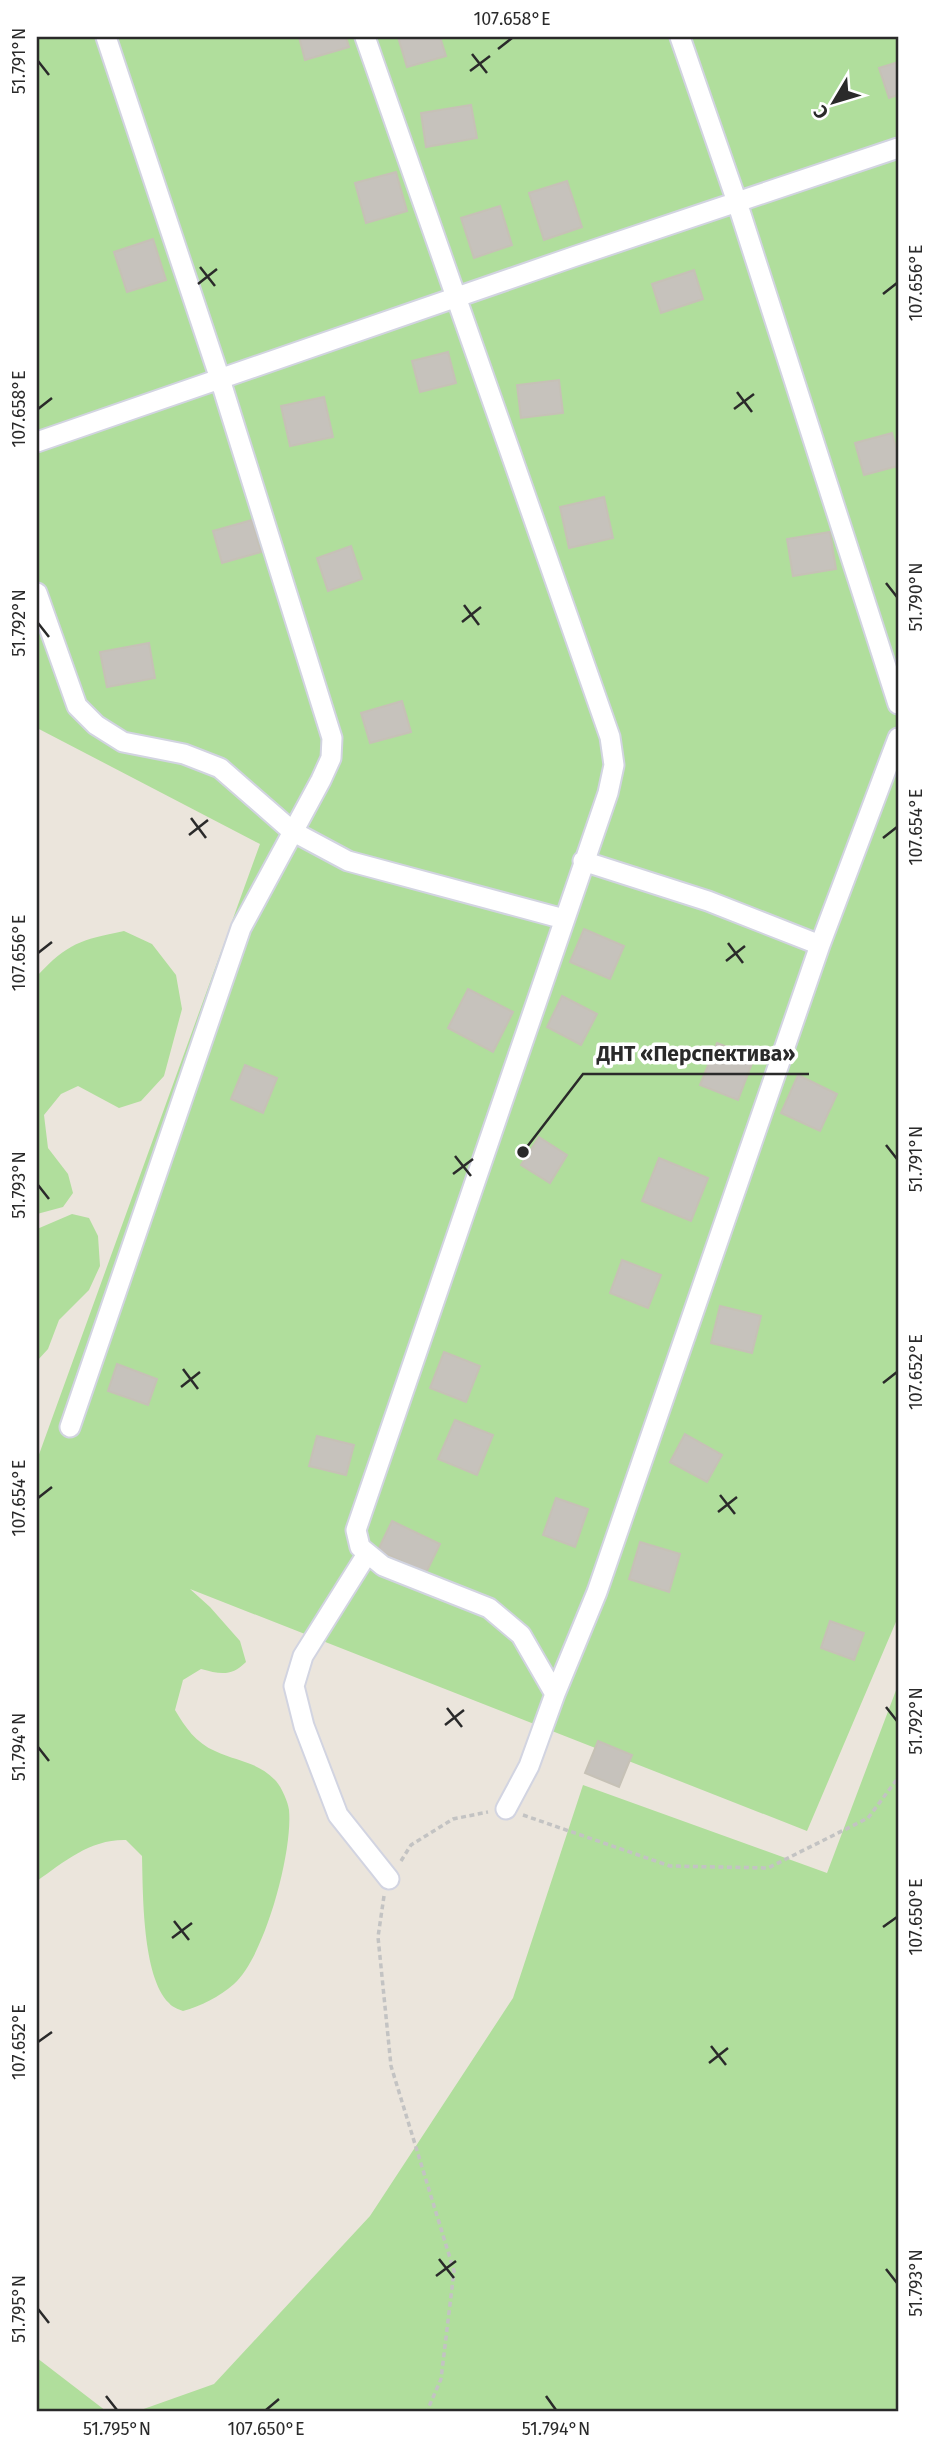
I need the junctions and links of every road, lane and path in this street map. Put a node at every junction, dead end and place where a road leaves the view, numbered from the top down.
1 (106, 37) edge
2 (365, 37) edge
3 (680, 37) edge
4 (898, 148) edge
5 (737, 202) junction
6 (456, 297) junction
7 (220, 379) junction
8 (37, 442) edge
9 (37, 593) edge
10 (898, 704) edge
11 (898, 741) edge
12 (292, 831) junction
13 (583, 861) junction
14 (564, 919) junction
15 (820, 945) junction
16 (70, 1427) dead end
17 (367, 1554) junction
18 (555, 1694) junction
19 (898, 1778) edge
20 (506, 1809) junction
21 (389, 1879) junction
22 (427, 2411) edge

1 - 7 street
2 - 6 street
3 - 5 street
4 - 5 street
5 - 6 street
5 - 10 street
6 - 7 street
6 - 13 street
7 - 8 street
7 - 12 street
9 - 12 street
11 - 15 street
12 - 14 street
12 - 16 street
13 - 14 street
13 - 15 street
14 - 17 street
15 - 18 street
17 - 18 street
17 - 21 street
18 - 20 street
19 - 20 path
20 - 21 path
21 - 22 path

